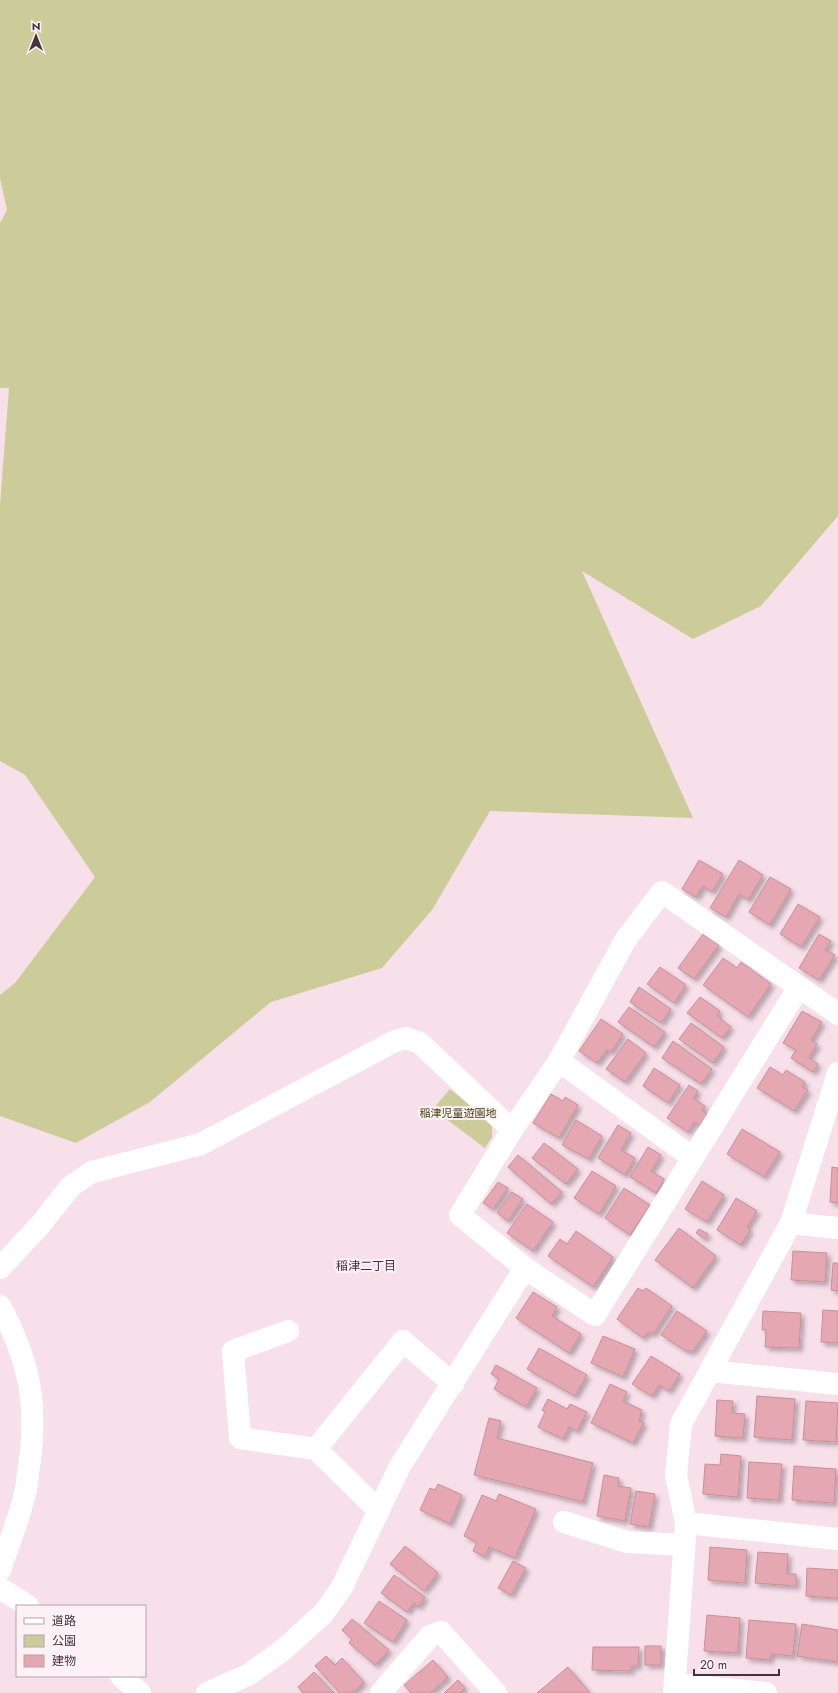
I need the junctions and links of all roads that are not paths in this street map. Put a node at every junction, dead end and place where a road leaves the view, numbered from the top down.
1 (799, 987) junction
2 (838, 1014) edge
3 (559, 1062) junction
4 (837, 1080) edge
5 (512, 1130) junction
6 (693, 1158) junction
7 (791, 1223) junction
8 (838, 1228) edge
9 (0, 1268) edge
10 (525, 1268) junction
11 (0, 1306) edge
12 (288, 1331) dead end
13 (710, 1371) junction
14 (453, 1384) junction
15 (838, 1384) edge
16 (316, 1449) junction
17 (379, 1511) junction
18 (564, 1522) dead end
19 (686, 1523) junction
20 (838, 1539) edge
21 (684, 1545) junction
22 (0, 1570) edge
23 (0, 1588) edge
24 (26, 1605) edge
25 (121, 1677) edge
26 (674, 1688) edge
27 (140, 1693) edge
28 (206, 1693) edge
29 (381, 1693) edge
30 (496, 1693) edge
31 (766, 1693) edge

1 - 2 street
1 - 3 street
1 - 6 street
3 - 5 street
3 - 6 street
4 - 7 street
5 - 9 street
5 - 10 street
6 - 10 street
7 - 8 street
7 - 13 street
10 - 14 street
11 - 22 street
12 - 16 street
13 - 15 street
13 - 19 street
14 - 16 street
14 - 17 street
16 - 17 street
17 - 28 street
18 - 21 street
19 - 20 street
19 - 21 street
21 - 26 street
23 - 24 street
25 - 27 street
26 - 31 street
29 - 30 street

